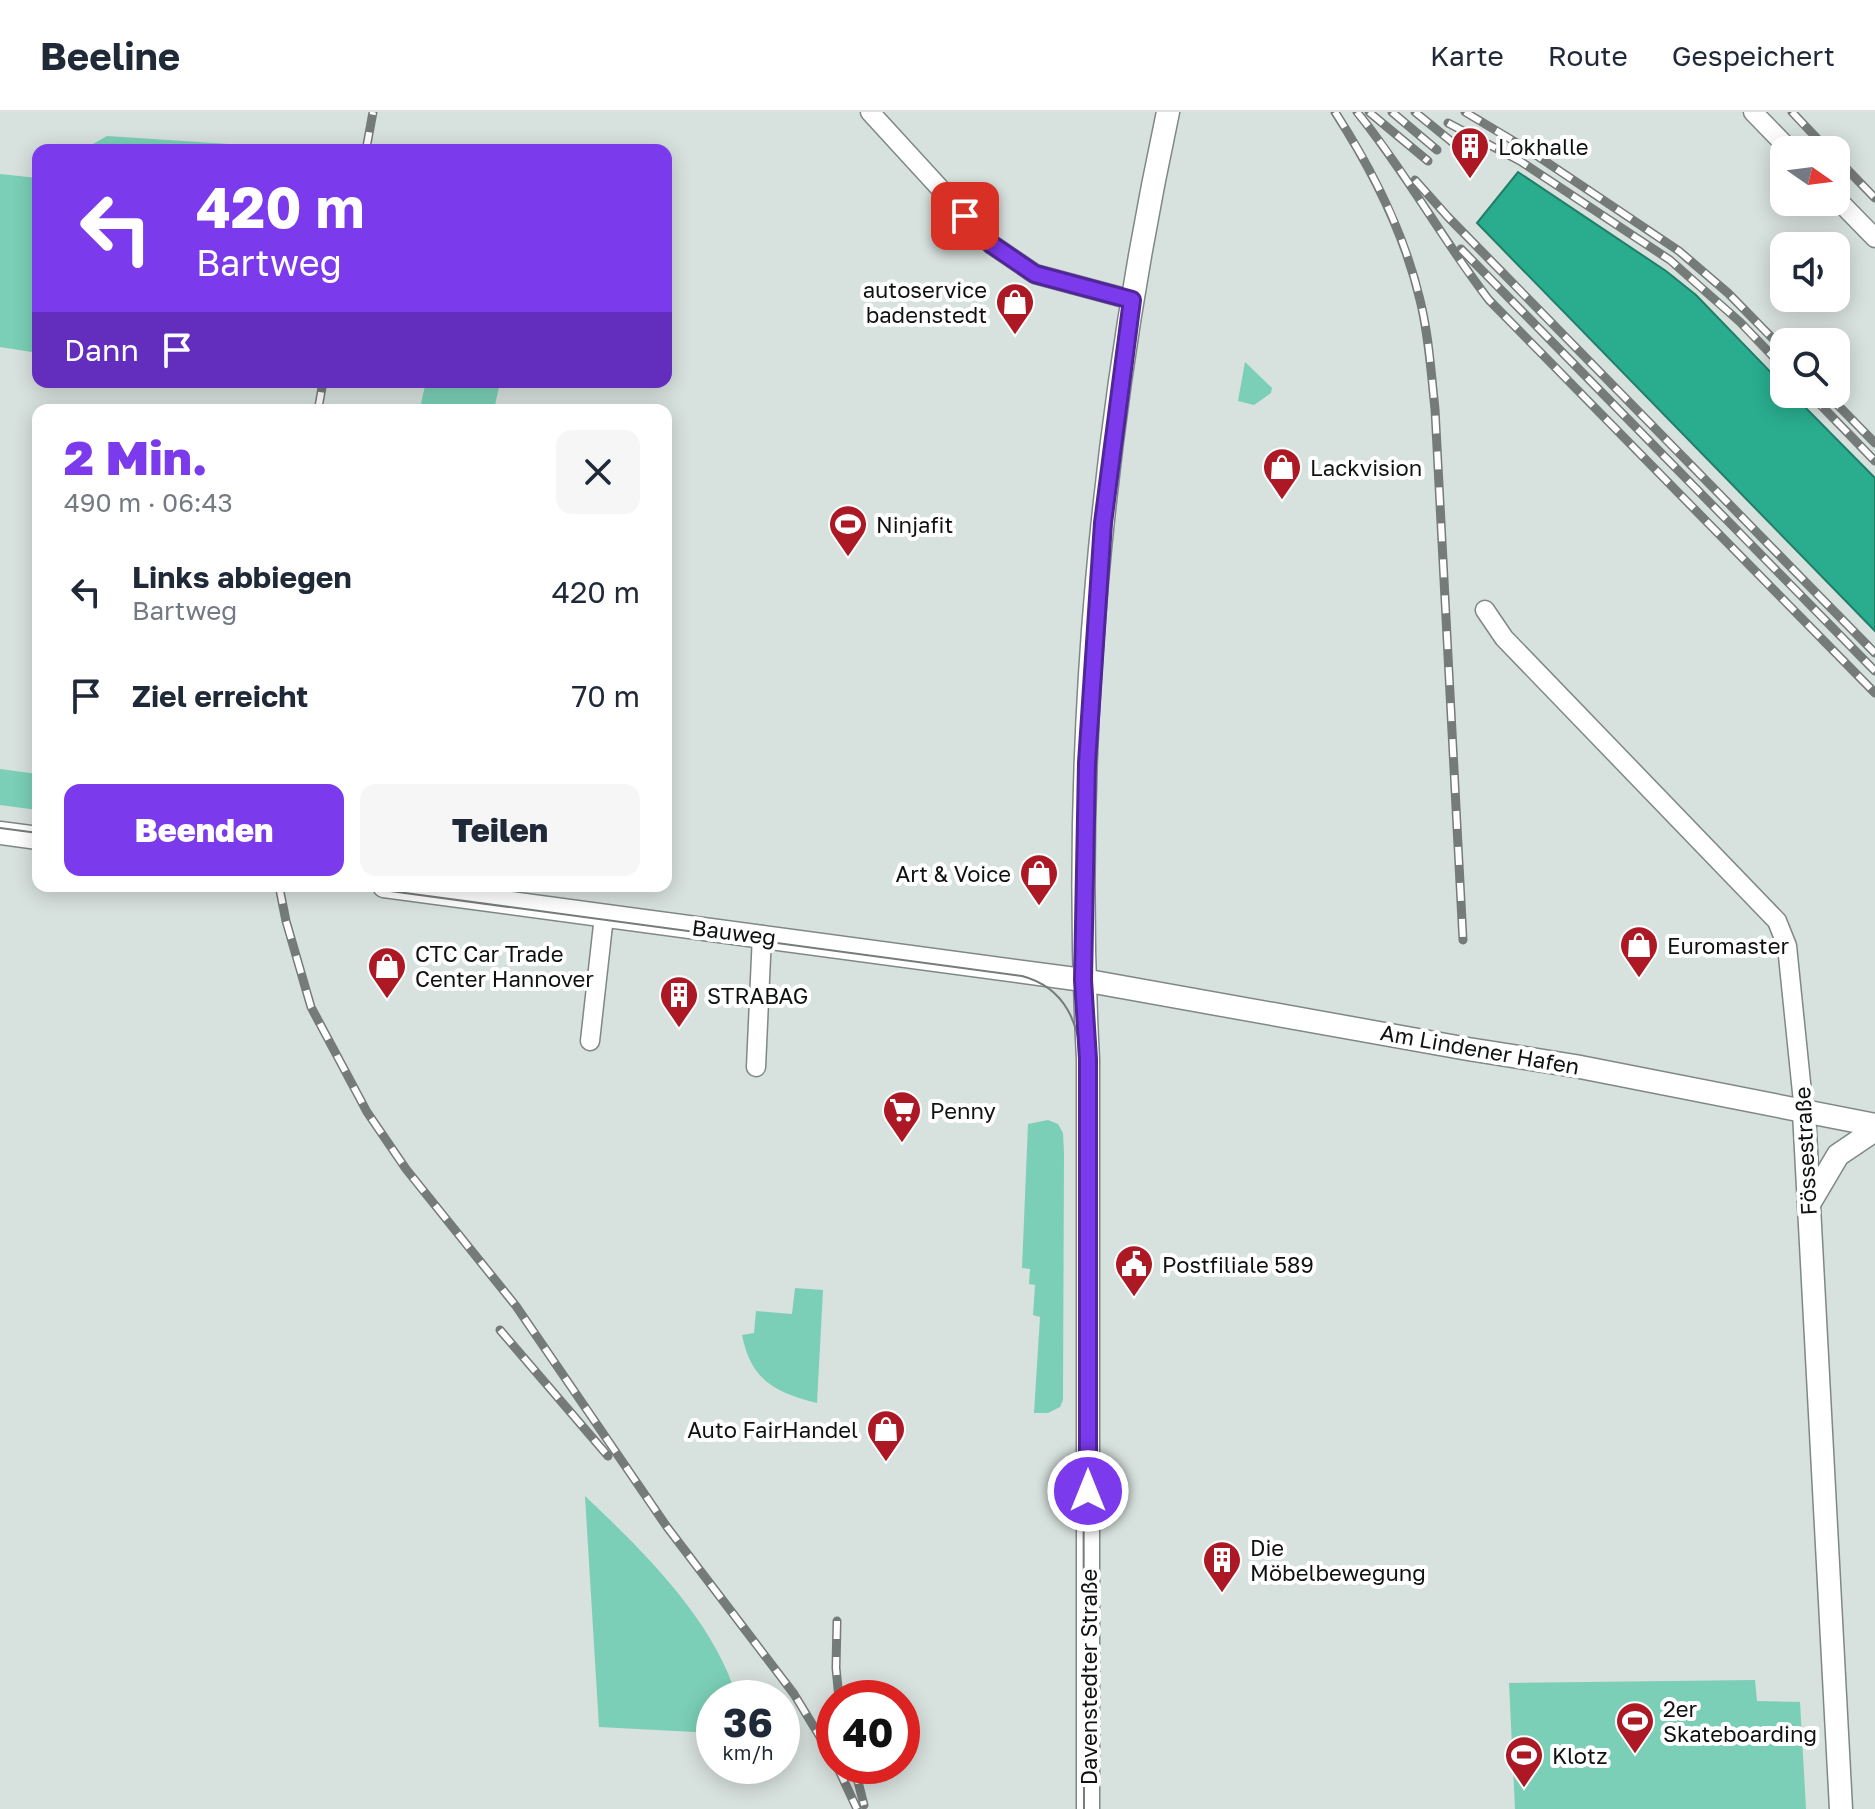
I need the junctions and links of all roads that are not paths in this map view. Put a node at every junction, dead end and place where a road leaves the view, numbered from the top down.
1 (870, 112) edge
2 (1168, 112) edge
3 (1753, 112) edge
4 (1776, 136) edge
5 (1850, 212) edge
6 (1875, 238) edge
7 (1132, 300) junction
8 (1485, 610) dead end
9 (0, 833) edge
10 (32, 837) edge
11 (428, 892) edge
12 (604, 916) junction
13 (762, 935) junction
14 (1083, 980) junction
15 (590, 1041) dead end
16 (756, 1067) dead end
17 (1804, 1112) junction
18 (1875, 1127) edge
19 (1809, 1205) junction
20 (1088, 1809) edge
21 (1841, 1809) edge

1 - 7 street
2 - 7 street, Davenstedter Straße
3 - 4 street
5 - 6 street
7 - 14 street, Davenstedter Straße
8 - 17 street, Fössestraße
9 - 10 street
11 - 12 street, Bauweg
12 - 13 street, Bauweg
12 - 15 street
13 - 14 street, Bauweg
13 - 16 street
14 - 17 street, Am Lindener Hafen
14 - 20 street, Davenstedter Straße
17 - 18 street, Am Lindener Hafen
17 - 19 street, Fössestraße
18 - 19 street
19 - 21 street, Fössestraße

